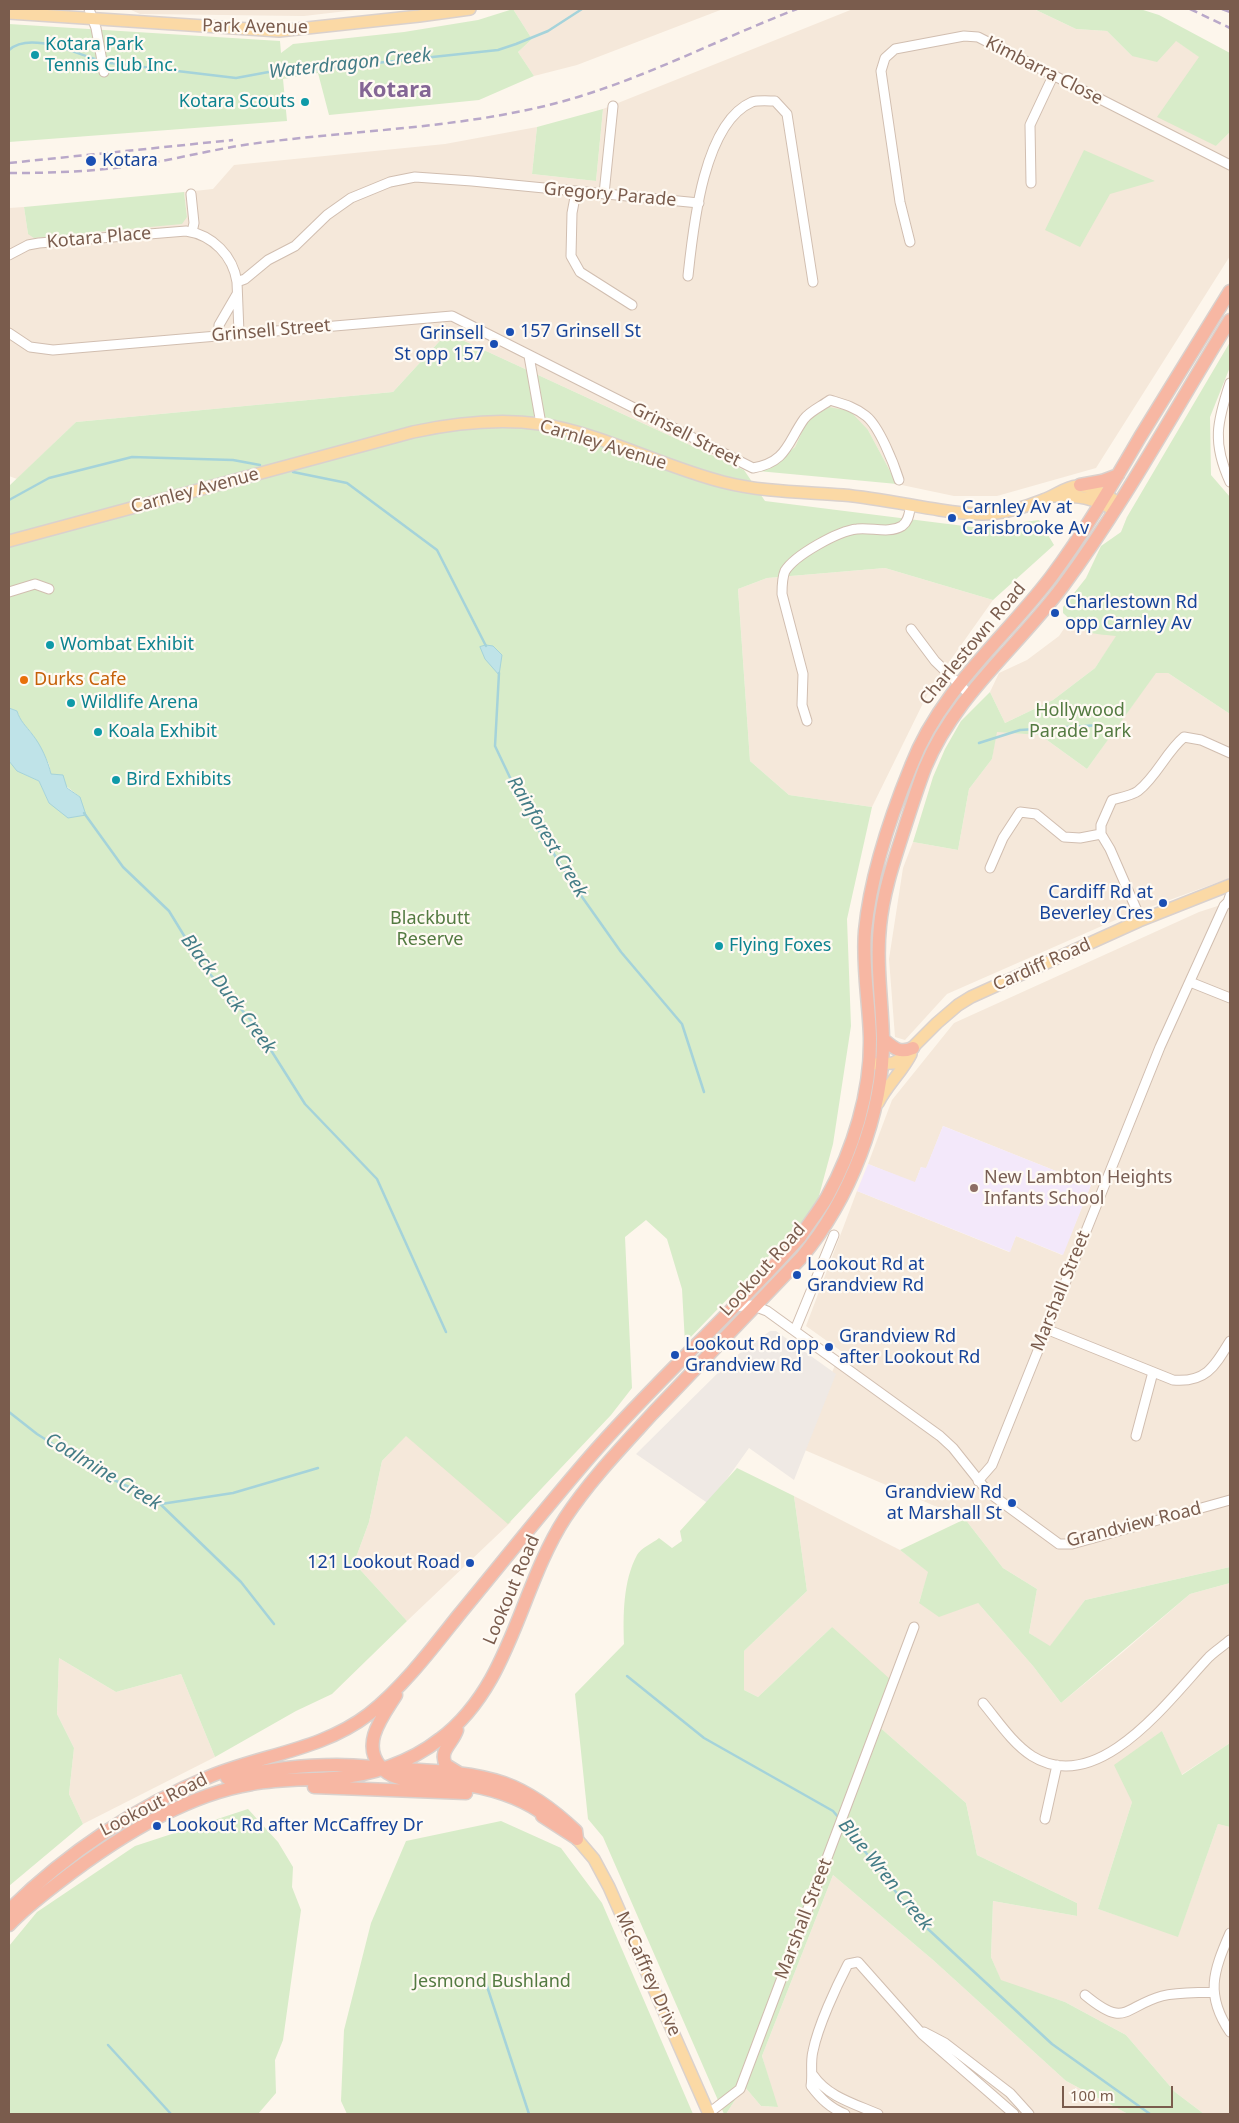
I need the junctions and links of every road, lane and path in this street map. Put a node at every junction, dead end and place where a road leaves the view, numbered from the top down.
1 (470, 9) edge
2 (9, 13) edge
3 (91, 13) edge
4 (104, 72) dead end
5 (1053, 76) junction
6 (613, 106) dead end
7 (1230, 164) edge
8 (1031, 184) dead end
9 (576, 192) junction
10 (191, 194) dead end
11 (604, 194) junction
12 (698, 203) junction
13 (192, 232) junction
14 (910, 242) dead end
15 (9, 255) edge
16 (688, 276) dead end
17 (237, 282) junction
18 (813, 282) dead end
19 (237, 294) junction
20 (1229, 296) edge
21 (632, 305) dead end
22 (1230, 320) edge
23 (9, 333) edge
24 (239, 333) junction
25 (219, 335) junction
26 (529, 356) junction
27 (1230, 383) edge
28 (541, 424) junction
29 (1118, 475) junction
30 (900, 480) dead end
31 (1230, 482) edge
32 (1080, 485) junction
33 (1054, 496) junction
34 (1104, 499) junction
35 (911, 505) junction
36 (1116, 507) junction
37 (9, 541) edge
38 (49, 589) dead end
39 (9, 592) edge
40 (911, 629) dead end
41 (958, 685) junction
42 (969, 694) junction
43 (807, 722) dead end
44 (1230, 752) edge
45 (1100, 834) junction
46 (990, 868) dead end
47 (1230, 885) edge
48 (1214, 892) junction
49 (1230, 896) edge
50 (1227, 906) edge
51 (1141, 920) junction
52 (1190, 982) junction
53 (1230, 998) edge
54 (883, 1039) junction
55 (913, 1048) junction
56 (876, 1064) junction
57 (874, 1110) junction
58 (834, 1235) dead end
59 (733, 1306) junction
60 (756, 1306) junction
61 (796, 1330) junction
62 (1046, 1330) junction
63 (1230, 1341) edge
64 (1153, 1372) junction
65 (1136, 1436) dead end
66 (978, 1481) junction
67 (1230, 1500) edge
68 (914, 1627) dead end
69 (1230, 1640) edge
70 (420, 1662) junction
71 (983, 1703) dead end
72 (459, 1723) junction
73 (373, 1738) junction
74 (419, 1754) junction
75 (1057, 1765) junction
76 (382, 1768) junction
77 (464, 1774) junction
78 (268, 1782) junction
79 (188, 1786) junction
80 (1045, 1819) dead end
81 (577, 1839) junction
82 (9, 1910) edge
83 (9, 1925) edge
84 (1230, 1933) edge
85 (1213, 1992) junction
86 (1085, 1995) dead end
87 (911, 2024) junction
88 (1230, 2032) edge
89 (813, 2075) junction
90 (709, 2114) edge
91 (845, 2114) edge
92 (878, 2114) edge
93 (1014, 2114) edge
94 (1030, 2114) edge

1 - 3 main road, Park Avenue
2 - 3 main road, Park Avenue
3 - 4 street
5 - 7 street, Kimbarra Close
5 - 8 street
5 - 14 street, Kimbarra Close
6 - 11 street
9 - 11 street, Gregory Parade
9 - 17 street, Gregory Parade
9 - 21 street
10 - 13 street
11 - 12 street, Gregory Parade
12 - 16 street
12 - 18 street, Gregory Parade
13 - 15 street, Kotara Place
13 - 17 street, Kotara Place
17 - 19 street
19 - 24 street
19 - 25 street
20 - 29 highway, Charlestown Road
22 - 36 highway, Charlestown Road
23 - 25 street, Grinsell Street
24 - 25 street, Grinsell Street
24 - 26 street, Grinsell Street
26 - 28 street
26 - 30 street, Grinsell Street
27 - 31 street
28 - 35 main road, Carnley Avenue
28 - 37 main road, Carnley Avenue
29 - 32 highway
29 - 34 highway, Charlestown Road
32 - 33 main road, Carnley Avenue
32 - 34 main road, Carnley Avenue
33 - 34 main road, Carnley Avenue
33 - 35 main road, Carnley Avenue
34 - 36 main road, Carnley Avenue
34 - 41 highway, Charlestown Road
35 - 43 street
36 - 42 highway, Charlestown Road
38 - 39 street
40 - 41 street
41 - 42 street
41 - 56 highway, Charlestown Road
42 - 54 highway, Charlestown Road
44 - 45 street
45 - 46 street
45 - 51 street
47 - 48 main road, Cardiff Road
48 - 50 street
48 - 51 main road, Cardiff Road
49 - 50 street, Marshall Street
50 - 52 street, Marshall Street
51 - 55 main road, Cardiff Road
52 - 53 street
52 - 62 street, Marshall Street
54 - 55 highway
54 - 56 highway, Charlestown Road
55 - 56 main road, Cardiff Road
55 - 57 main road
56 - 57 highway, Lookout Road
56 - 59 highway, Lookout Road
57 - 60 highway, Lookout Road
58 - 61 street, Lookout Road
59 - 60 street
59 - 70 highway, Lookout Road
60 - 61 street, Grandview Road
60 - 72 highway, Lookout Road
61 - 66 street, Grandview Road
62 - 64 street
62 - 66 street, Marshall Street
63 - 64 street
64 - 65 street
66 - 67 street, Grandview Road
68 - 90 street, Marshall Street
69 - 75 street
70 - 73 highway
70 - 79 highway, Lookout Road
71 - 75 street
72 - 74 highway, Lookout Road
72 - 77 highway
73 - 74 highway
73 - 76 highway
74 - 76 highway, Lookout Road
75 - 80 street
76 - 77 highway
76 - 78 highway, Lookout Road
76 - 79 highway
76 - 81 highway
77 - 81 highway
78 - 81 highway
78 - 83 highway, Lookout Road
79 - 82 highway, Lookout Road
81 - 90 main road, McCaffrey Drive
84 - 85 street
85 - 86 street
85 - 88 street
87 - 89 street
87 - 93 street
87 - 94 street
89 - 91 street
89 - 92 street

